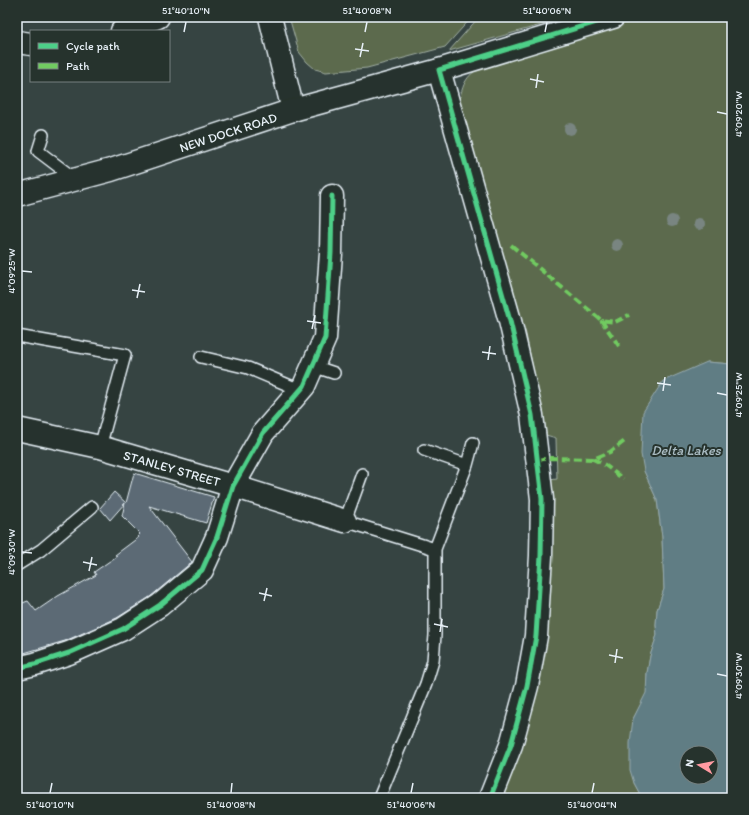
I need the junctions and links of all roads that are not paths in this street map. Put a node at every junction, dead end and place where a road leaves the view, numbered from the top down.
1 (158, 17) edge
2 (270, 17) edge
3 (613, 17) edge
4 (125, 30) edge
5 (17, 42) edge
6 (30, 44) edge
7 (439, 70) junction
8 (293, 110) junction
9 (42, 135) dead end
10 (75, 180) junction
11 (17, 195) edge
12 (332, 196) dead end
13 (17, 336) edge
14 (201, 357) dead end
15 (313, 366) junction
16 (334, 373) dead end
17 (300, 390) junction
18 (17, 429) edge
19 (473, 443) dead end
20 (100, 447) junction
21 (424, 450) dead end
22 (467, 465) junction
23 (362, 474) dead end
24 (233, 486) junction
25 (92, 507) dead end
26 (344, 521) junction
27 (435, 549) junction
28 (17, 565) edge
29 (17, 668) edge
30 (379, 798) edge
31 (490, 798) edge

1 - 4 street
2 - 8 street
3 - 7 street, NEW DOCK ROAD
5 - 6 street
7 - 8 street, NEW DOCK ROAD
7 - 31 street
8 - 10 street, NEW DOCK ROAD
9 - 10 lane
10 - 11 street, NEW DOCK ROAD
12 - 15 street
13 - 20 lane
14 - 17 lane
15 - 16 lane
15 - 17 street
17 - 24 street
18 - 20 street, STANLEY STREET
19 - 22 lane
20 - 24 street, STANLEY STREET
21 - 22 lane
22 - 27 lane
23 - 26 lane
24 - 26 street, STANLEY STREET
24 - 29 street
25 - 28 lane
26 - 27 lane
27 - 30 lane

